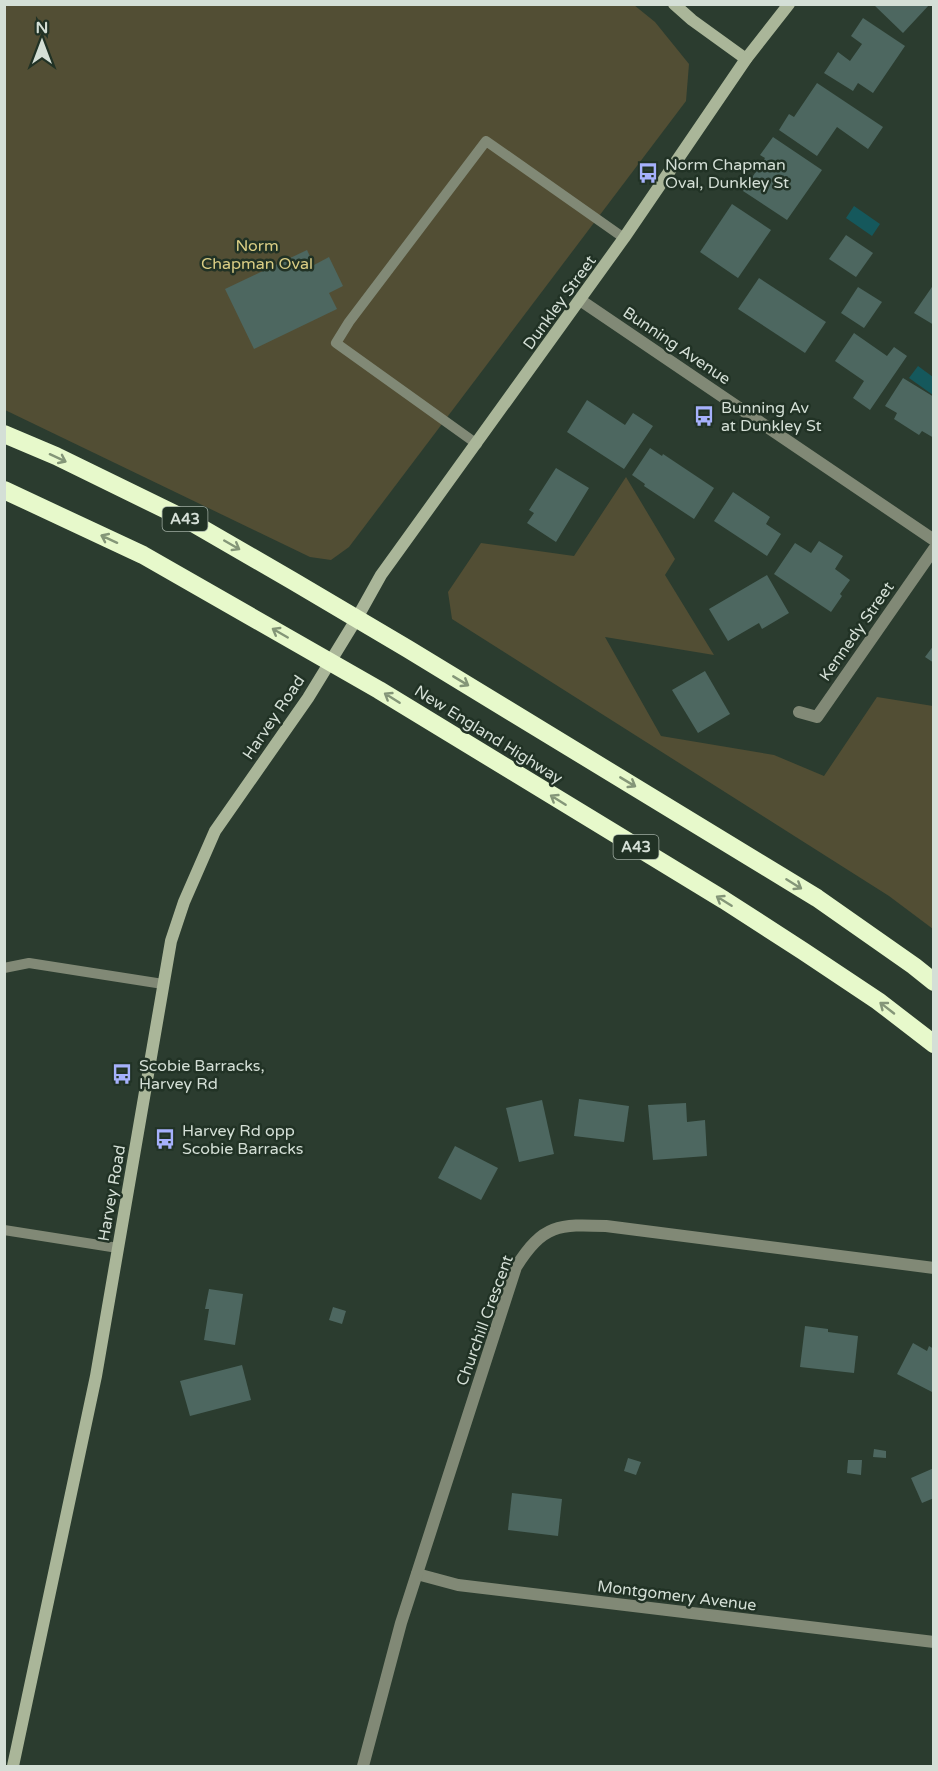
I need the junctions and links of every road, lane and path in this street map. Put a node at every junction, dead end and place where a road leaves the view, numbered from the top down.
1 (674, 4) edge
2 (789, 4) edge
3 (746, 59) junction
4 (624, 238) junction
5 (580, 300) junction
6 (4, 434) edge
7 (477, 444) junction
8 (4, 490) edge
9 (933, 540) edge
10 (933, 549) edge
11 (357, 618) junction
12 (330, 662) junction
13 (799, 712) dead end
14 (4, 968) edge
15 (933, 982) edge
16 (163, 984) junction
17 (933, 1044) edge
18 (4, 1230) edge
19 (118, 1248) junction
20 (933, 1268) edge
21 (417, 1574) junction
22 (933, 1642) edge
23 (13, 1767) edge
24 (363, 1767) edge

1 - 3 street
2 - 3 street, Dunkley Street
3 - 4 street, Dunkley Street
4 - 5 street, Dunkley Street
4 - 7 lane
5 - 7 street, Dunkley Street
5 - 9 street, Bunning Avenue
6 -> 11 highway, New England Highway / A43
7 - 11 street, Dunkley Street
12 -> 8 highway, New England Highway / A43
10 - 13 street, Kennedy Street
11 - 12 street, Harvey Road
11 -> 15 highway, New England Highway / A43
12 - 16 street, Harvey Road
17 -> 12 highway, New England Highway / A43
14 - 16 lane
16 - 19 street, Harvey Road
18 - 19 lane
19 - 23 street, Harvey Road
20 - 21 street, Churchill Crescent
21 - 22 street, Montgomery Avenue
21 - 24 street, Churchill Crescent

